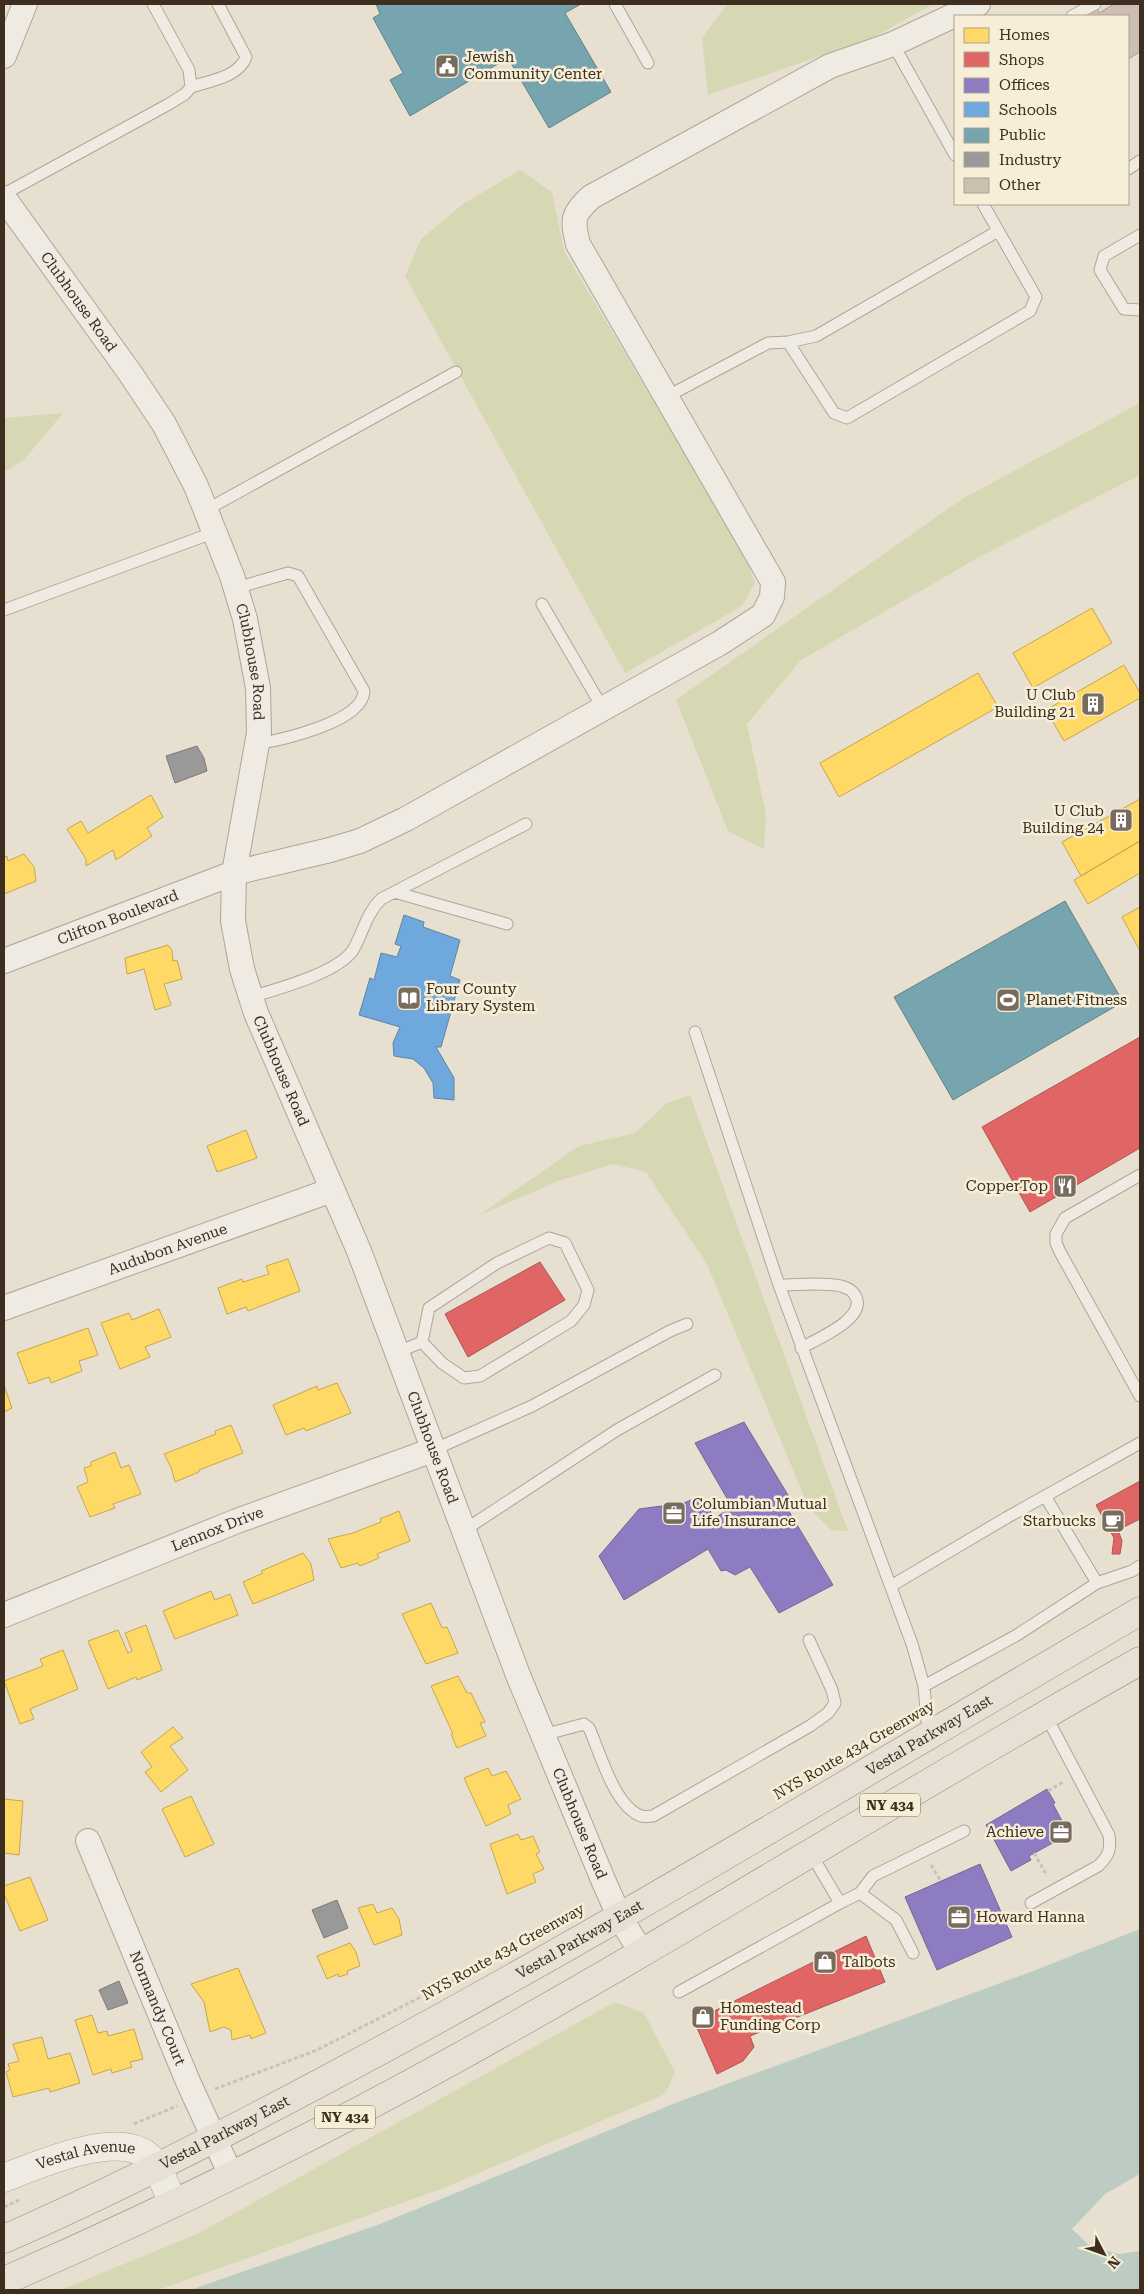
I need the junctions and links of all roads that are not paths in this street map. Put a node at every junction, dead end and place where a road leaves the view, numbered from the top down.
1 (25, 4) edge
2 (153, 4) edge
3 (218, 4) edge
4 (615, 4) edge
5 (978, 4) edge
6 (1095, 4) edge
7 (954, 15) edge
8 (955, 15) edge
9 (1074, 15) edge
10 (893, 44) junction
11 (4, 56) edge
12 (648, 63) dead end
13 (191, 87) junction
14 (954, 153) edge
15 (1140, 161) edge
16 (1129, 168) edge
17 (4, 194) edge
18 (4, 198) edge
19 (984, 205) edge
20 (998, 231) junction
21 (1140, 235) edge
22 (1140, 310) edge
23 (788, 342) junction
24 (456, 372) dead end
25 (666, 397) junction
26 (206, 510) junction
27 (215, 532) junction
28 (236, 588) junction
29 (542, 604) dead end
30 (4, 610) edge
31 (602, 707) junction
32 (256, 744) junction
33 (526, 824) dead end
34 (234, 873) junction
35 (394, 892) junction
36 (507, 924) dead end
37 (4, 962) edge
38 (251, 997) junction
39 (695, 1032) dead end
40 (1140, 1175) edge
41 (332, 1190) junction
42 (779, 1285) junction
43 (4, 1308) edge
44 (687, 1324) dead end
45 (422, 1342) junction
46 (801, 1348) junction
47 (398, 1352) junction
48 (715, 1375) dead end
49 (1140, 1396) edge
50 (1140, 1443) edge
51 (433, 1450) junction
52 (1046, 1496) junction
53 (463, 1531) junction
54 (1140, 1566) edge
55 (1096, 1583) junction
56 (891, 1586) junction
57 (1140, 1611) edge
58 (4, 1615) edge
59 (810, 1640) dead end
60 (1140, 1661) edge
61 (924, 1686) junction
62 (1045, 1714) junction
63 (928, 1734) junction
64 (543, 1735) junction
65 (964, 1831) dead end
66 (88, 1841) dead end
67 (810, 1852) junction
68 (860, 1893) junction
69 (1031, 1902) dead end
70 (840, 1903) junction
71 (620, 1918) junction
72 (642, 1953) junction
73 (913, 1953) dead end
74 (679, 1992) dead end
75 (215, 2139) junction
76 (156, 2168) junction
77 (231, 2174) junction
78 (4, 2178) edge
79 (173, 2202) junction
80 (4, 2239) edge
81 (4, 2281) edge

1 - 11 street
2 - 13 lane
3 - 13 lane
4 - 12 lane
5 - 8 street
6 - 9 lane
7 - 10 street
10 - 14 lane
10 - 25 street, Clifton Boulevard
13 - 17 lane
15 - 16 lane
18 - 26 street, Clubhouse Road
19 - 20 lane
20 - 23 lane
20 - 23 lane
21 - 22 lane
23 - 25 lane
24 - 26 lane
25 - 31 street, Clifton Boulevard
26 - 27 street, Clubhouse Road
27 - 28 street, Clubhouse Road
27 - 30 lane
28 - 32 street, Clubhouse Road
28 - 32 lane
29 - 31 lane
31 - 34 street, Clifton Boulevard
32 - 34 street, Clubhouse Road
33 - 35 lane
34 - 37 street, Clifton Boulevard
34 - 38 street, Clubhouse Road
35 - 36 lane
35 - 38 lane
38 - 41 street, Clubhouse Road
39 - 42 lane
40 - 49 lane
41 - 43 street, Audubon Avenue
41 - 47 street, Clubhouse Road
42 - 46 lane
42 - 46 lane
44 - 51 lane
45 - 45 lane
45 - 47 lane
46 - 56 lane
47 - 51 street, Clubhouse Road
48 - 53 lane
50 - 52 lane
51 - 53 street, Clubhouse Road
51 - 58 street, Lennox Drive
52 - 55 lane
52 - 56 lane
53 - 64 street, Clubhouse Road
54 - 55 lane
55 - 61 lane
56 - 61 lane
57 - 63 main road, Vestal Parkway East / NY 434
59 - 64 lane
60 - 62 main road, NY 434
61 - 63 lane
62 - 67 main road, NY 434
62 - 69 lane
63 - 71 main road, Vestal Parkway East / NY 434
64 - 71 street, Clubhouse Road
65 - 68 lane
66 - 75 street, Normandy Court
67 - 70 lane
67 - 72 main road, NY 434
68 - 70 lane
68 - 73 lane
70 - 74 lane
71 - 72 street, Clubhouse Road
71 - 75 main road, Vestal Parkway East / NY 434
72 - 77 main road, NY 434
75 - 76 main road, Vestal Parkway East / NY 434
75 - 77 street, Normandy Court
76 - 78 street, Vestal Avenue
76 - 79 street, Vestal Avenue
76 - 80 main road, Vestal Parkway East / NY 434
77 - 79 main road, NY 434
79 - 81 main road, NY 434

